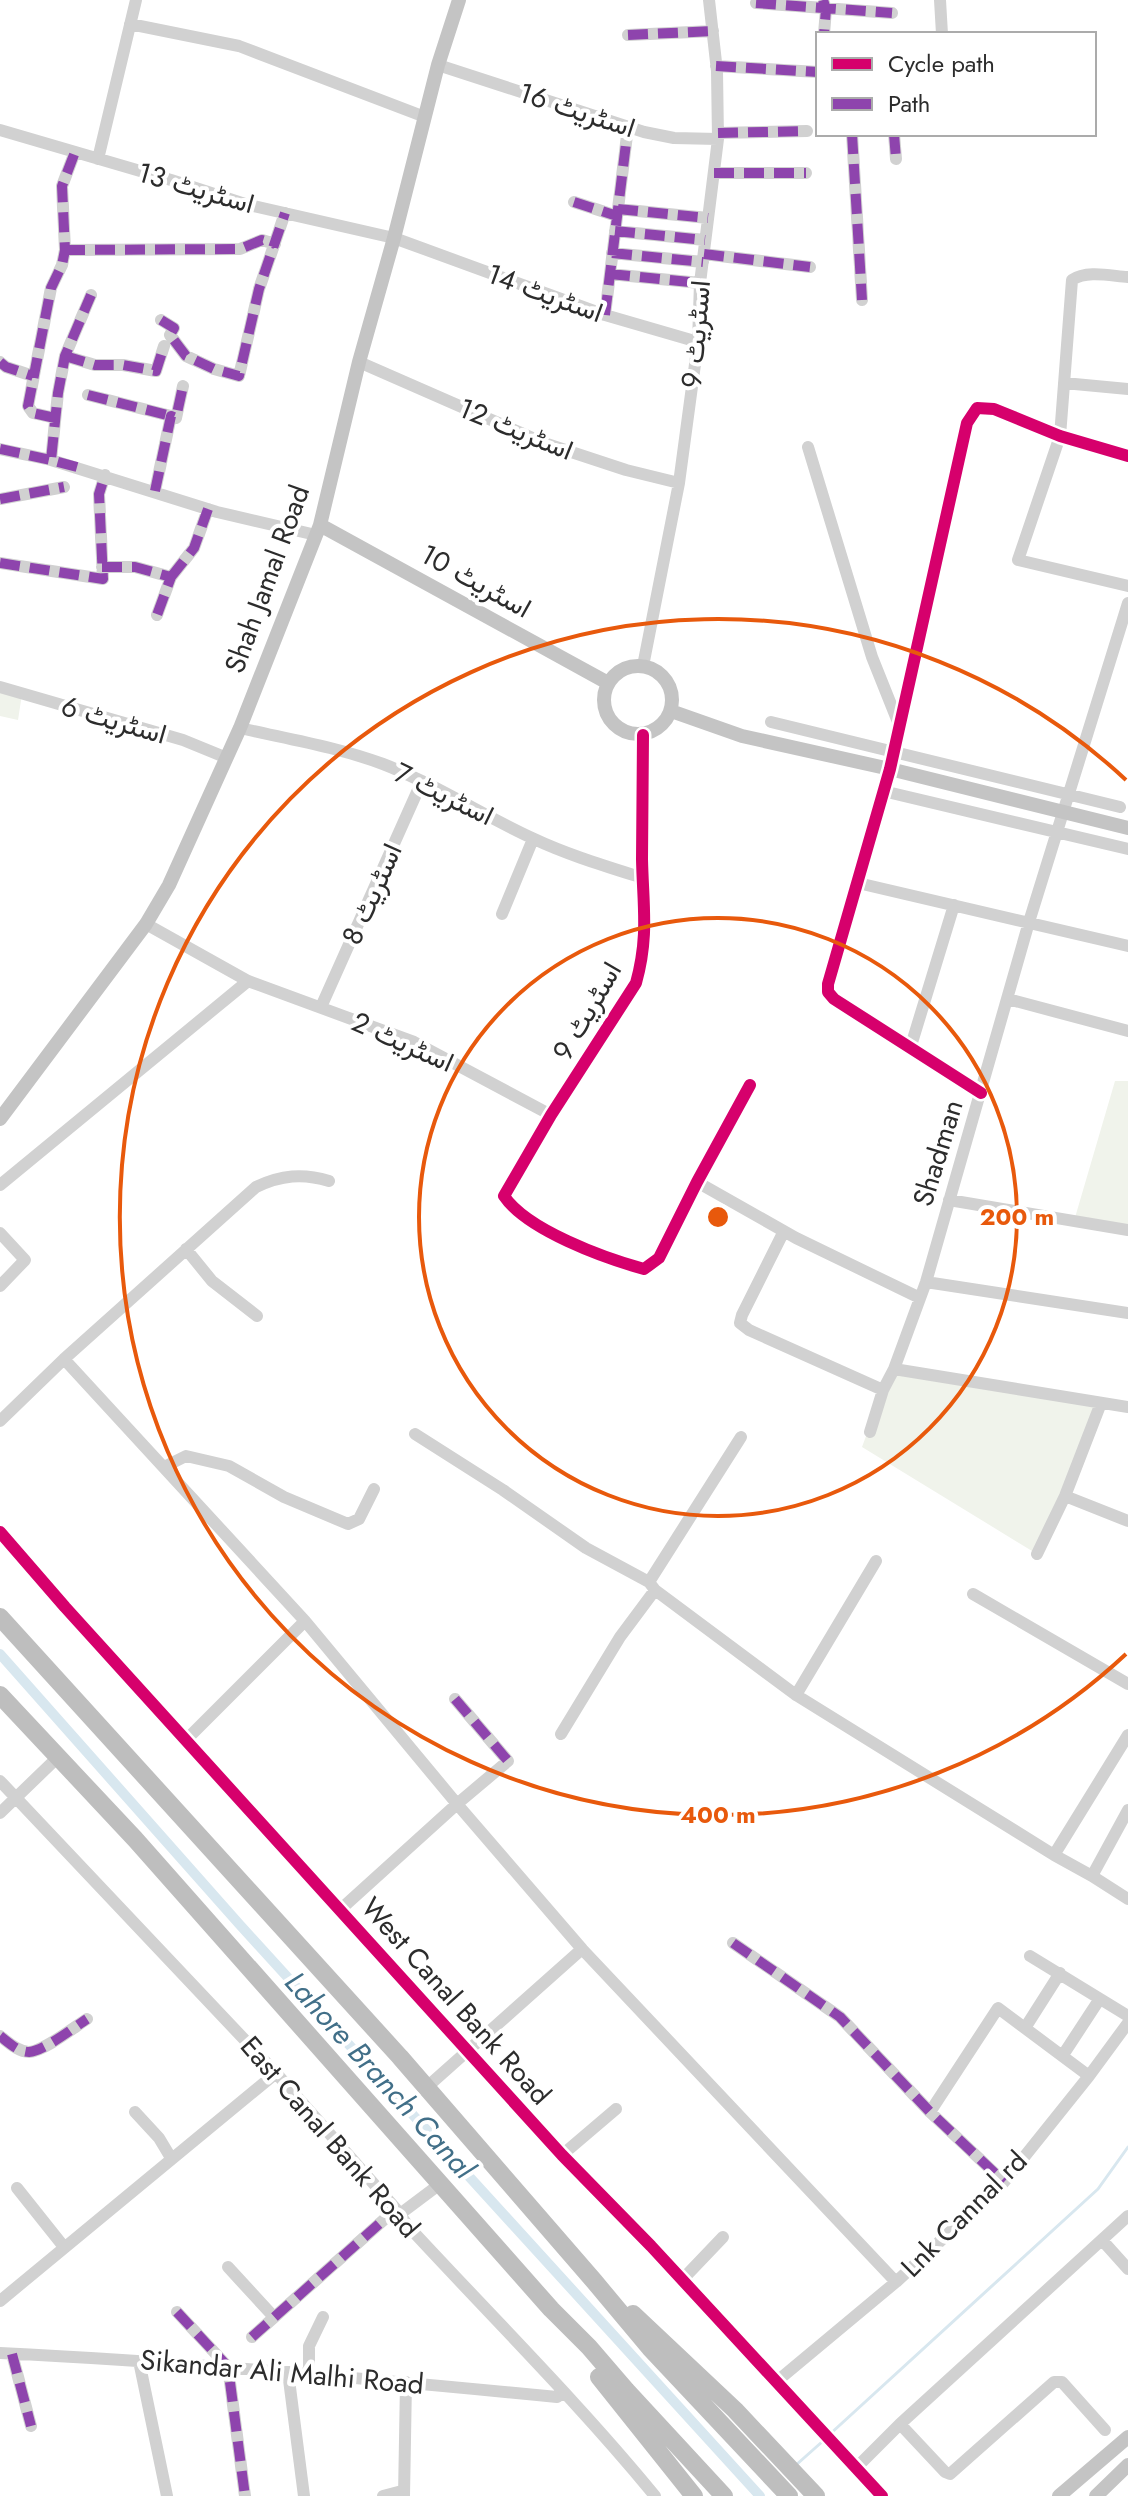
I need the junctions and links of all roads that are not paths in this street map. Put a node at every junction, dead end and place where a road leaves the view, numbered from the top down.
1 (136, 0) edge
2 (459, 0) edge
3 (709, 0) edge
4 (940, 0) edge
5 (756, 3) dead end
6 (824, 4) edge
7 (892, 13) dead end
8 (130, 24) junction
9 (713, 31) junction
10 (824, 32) edge
11 (942, 32) edge
12 (628, 35) dead end
13 (438, 65) junction
14 (716, 66) junction
15 (816, 72) edge
16 (425, 117) junction
17 (628, 127) junction
18 (0, 130) edge
19 (807, 131) dead end
20 (718, 136) junction
21 (852, 136) edge
22 (894, 136) edge
23 (75, 152) junction
24 (98, 159) junction
25 (896, 159) dead end
26 (714, 173) junction
27 (806, 173) dead end
28 (574, 202) dead end
29 (617, 212) junction
30 (285, 213) junction
31 (708, 218) junction
32 (615, 231) junction
33 (394, 238) junction
34 (705, 240) junction
35 (275, 244) junction
36 (65, 250) junction
37 (612, 253) junction
38 (703, 258) junction
39 (810, 267) dead end
40 (610, 274) junction
41 (1128, 277) edge
42 (700, 283) junction
43 (91, 295) dead end
44 (862, 300) dead end
45 (605, 315) junction
46 (161, 320) dead end
47 (698, 342) junction
48 (164, 346) dead end
49 (65, 356) junction
50 (0, 362) edge
51 (359, 362) junction
52 (33, 376) junction
53 (1064, 383) junction
54 (183, 386) dead end
55 (1128, 389) edge
56 (88, 395) dead end
57 (171, 416) junction
58 (55, 418) junction
59 (1060, 436) junction
60 (808, 447) dead end
61 (0, 449) edge
62 (1128, 456) edge
63 (51, 460) junction
64 (105, 475) junction
65 (679, 483) junction
66 (64, 487) dead end
67 (155, 491) junction
68 (0, 499) edge
69 (208, 509) junction
70 (318, 530) junction
71 (0, 563) edge
72 (102, 567) junction
73 (171, 577) junction
74 (1128, 586) edge
75 (1128, 603) edge
76 (157, 615) dead end
77 (643, 666) junction
78 (608, 683) junction
79 (0, 687) edge
80 (671, 711) junction
81 (771, 722) dead end
82 (900, 727) junction
83 (240, 728) junction
84 (643, 735) junction
85 (894, 751) junction
86 (227, 758) junction
87 (890, 769) junction
88 (422, 781) junction
89 (883, 791) junction
90 (1068, 795) junction
91 (1120, 807) dead end
92 (1063, 812) junction
93 (1128, 828) edge
94 (1056, 832) junction
95 (533, 839) junction
96 (1128, 849) edge
97 (643, 878) junction
98 (858, 883) junction
99 (954, 905) junction
100 (502, 914) dead end
101 (1029, 922) junction
102 (146, 924) junction
103 (1128, 946) edge
104 (248, 981) junction
105 (1008, 999) junction
106 (321, 1007) junction
107 (1128, 1031) edge
108 (910, 1049) junction
109 (750, 1085) dead end
110 (981, 1093) junction
111 (551, 1115) junction
112 (0, 1119) edge
113 (329, 1181) dead end
114 (697, 1182) junction
115 (0, 1185) edge
116 (949, 1200) junction
117 (1128, 1230) edge
118 (784, 1231) junction
119 (0, 1233) edge
120 (186, 1249) junction
121 (926, 1282) junction
122 (0, 1286) edge
123 (920, 1298) junction
124 (1128, 1313) edge
125 (257, 1316) dead end
126 (64, 1359) junction
127 (894, 1369) junction
128 (883, 1390) junction
129 (1101, 1403) junction
130 (1128, 1407) edge
131 (0, 1421) edge
132 (870, 1432) dead end
133 (415, 1434) dead end
134 (741, 1437) dead end
135 (164, 1467) junction
136 (374, 1489) dead end
137 (1065, 1496) junction
138 (1128, 1521) edge
139 (0, 1532) edge
140 (1037, 1554) dead end
141 (876, 1561) dead end
142 (652, 1586) junction
143 (973, 1594) dead end
144 (0, 1617) edge
145 (305, 1621) junction
146 (1128, 1684) edge
147 (0, 1695) edge
148 (796, 1695) junction
149 (455, 1699) dead end
150 (561, 1734) dead end
151 (1128, 1735) edge
152 (186, 1740) junction
153 (58, 1757) junction
154 (0, 1781) edge
155 (16, 1799) junction
156 (457, 1804) junction
157 (1128, 1810) edge
158 (0, 1813) edge
159 (1054, 1855) junction
160 (1092, 1876) junction
161 (1128, 1899) edge
162 (341, 1909) junction
163 (733, 1943) dead end
164 (582, 1949) junction
165 (1030, 1956) dead end
166 (1060, 1973) junction
167 (1099, 2000) junction
168 (1128, 2016) edge
169 (87, 2019) dead end
170 (1128, 2023) edge
171 (1025, 2028) junction
172 (0, 2036) edge
173 (467, 2051) junction
174 (1063, 2055) junction
175 (276, 2073) junction
176 (1089, 2076) junction
177 (427, 2087) junction
178 (616, 2109) dead end
179 (135, 2112) dead end
180 (930, 2112) junction
181 (562, 2155) junction
182 (171, 2158) junction
183 (1004, 2182) junction
184 (440, 2184) junction
185 (17, 2188) dead end
186 (398, 2212) junction
187 (1128, 2216) edge
188 (723, 2237) dead end
189 (1102, 2240) junction
190 (64, 2247) junction
191 (228, 2267) dead end
192 (1128, 2269) edge
193 (594, 2281) junction
194 (681, 2281) junction
195 (896, 2282) junction
196 (0, 2301) edge
197 (551, 2309) junction
198 (177, 2312) dead end
199 (273, 2316) junction
200 (323, 2317) dead end
201 (252, 2337) dead end
202 (6, 2354) edge
203 (139, 2361) junction
204 (228, 2367) junction
205 (288, 2372) junction
206 (309, 2373) junction
207 (406, 2382) junction
208 (776, 2382) junction
209 (563, 2393) junction
210 (900, 2424) junction
211 (31, 2426) dead end
212 (1105, 2430) dead end
213 (1128, 2437) edge
214 (1128, 2465) edge
215 (857, 2467) junction
216 (403, 2494) edge
217 (814, 2494) edge
218 (167, 2496) edge
219 (245, 2496) edge
220 (304, 2496) edge
221 (383, 2496) edge
222 (655, 2496) edge
223 (694, 2496) edge
224 (724, 2496) edge
225 (789, 2496) edge
226 (882, 2496) edge
227 (1059, 2496) edge
228 (1096, 2496) edge

1 - 8 street
2 - 13 main road, Shah Jamal Road
3 - 9 street, اسٹریٹ 9
4 - 11 street
5 - 6 street
6 - 7 street
6 - 10 street
8 - 16 street
8 - 24 street
9 - 12 street
9 - 14 street, اسٹریٹ 9
13 - 16 main road, Shah Jamal Road
13 - 17 street, اسٹریٹ 16
14 - 15 street
14 - 20 street, اسٹریٹ 9
16 - 33 main road, Shah Jamal Road
17 - 20 street, اسٹریٹ 16
17 - 29 street
18 - 23 street, اسٹریٹ 13
19 - 20 street, اسٹریٹ 16
20 - 26 street, اسٹریٹ 9
21 - 44 street
22 - 25 street
23 - 24 street, اسٹریٹ 13
23 - 36 street
24 - 30 street, اسٹریٹ 13
26 - 27 street
26 - 31 street, اسٹریٹ 9
28 - 29 street
29 - 31 street
29 - 32 street
30 - 33 street, اسٹریٹ 13
30 - 35 street
31 - 34 street, اسٹریٹ 9
32 - 34 street
32 - 37 street
33 - 45 street, اسٹریٹ 14
33 - 51 main road, Shah Jamal Road
34 - 38 street, اسٹریٹ 9
35 - 36 street
35 - 46 street
36 - 52 street
37 - 38 street
37 - 40 street
38 - 39 street
38 - 42 street, اسٹریٹ 9
40 - 42 street
40 - 45 street
41 - 53 street
42 - 47 street, اسٹریٹ 9
43 - 49 street
45 - 47 street, اسٹریٹ 14
47 - 65 street, اسٹریٹ 9
48 - 49 street
49 - 58 street
50 - 52 street
51 - 65 street, اسٹریٹ 12
51 - 70 main road, Shah Jamal Road
52 - 58 street
53 - 55 street
53 - 59 street
54 - 57 street
56 - 57 street
57 - 67 street
58 - 63 street
59 - 62 street
59 - 74 street
59 - 82 street
60 - 82 street
61 - 63 street
63 - 64 street
64 - 67 street
64 - 72 street
65 - 77 street, اسٹریٹ 9
66 - 68 street
67 - 69 street
69 - 70 street
69 - 73 street
70 - 78 main road, اسٹریٹ 10
70 - 83 main road, Shah Jamal Road
71 - 72 street
72 - 73 street
73 - 76 street
75 - 90 street, Shadman
77 - 78 main road
77 - 80 main road
78 - 84 main road
79 - 86 street, اسٹریٹ 6
80 - 84 main road
80 - 87 main road
81 - 85 street
82 - 85 street
83 - 86 main road, Shah Jamal Road
83 - 88 street, اسٹریٹ 7
84 - 97 street, اسٹریٹ 9
85 - 87 street
85 - 90 street
86 - 102 main road, Shah Jamal Road
87 - 89 street
87 - 92 main road
88 - 95 street, اسٹریٹ 7
88 - 106 street, اسٹریٹ 8
89 - 94 street
89 - 98 street
90 - 91 street
90 - 92 street, Shadman
92 - 93 main road
92 - 94 street, Shadman
94 - 96 street
94 - 101 street, Shadman
95 - 97 street, اسٹریٹ 7
95 - 100 street
97 - 111 street, اسٹریٹ 9
98 - 99 street
98 - 108 street
99 - 101 street
99 - 108 street
101 - 103 street
101 - 105 street, Shadman
102 - 104 street, اسٹریٹ 2
102 - 112 main road, Shah Jamal Road
104 - 106 street, اسٹریٹ 2
104 - 115 street
105 - 107 street
105 - 110 street, Shadman
106 - 111 street, اسٹریٹ 2
108 - 110 street
109 - 114 street
110 - 116 street, Shadman
111 - 114 street, اسٹریٹ 9
113 - 120 street
114 - 118 street
116 - 117 street
116 - 121 street, Shadman
118 - 123 street
118 - 128 street
119 - 122 street
120 - 125 street
120 - 126 street
121 - 123 street, Shadman
121 - 124 street
123 - 127 street, Shadman
126 - 131 street
126 - 135 street
127 - 128 street, Shadman
127 - 129 street
128 - 132 street, Shadman
129 - 130 street
129 - 137 street
133 - 142 street
134 - 142 street
135 - 136 street
135 - 145 street
137 - 138 street
137 - 140 street
139 - 152 street, West Canal Bank Road
141 - 148 street
142 - 148 street
142 - 150 street
143 - 146 street
144 - 177 highway
145 - 152 street
145 - 156 street
147 - 153 highway
148 - 159 street
149 - 156 street
151 - 159 street
152 - 162 street, West Canal Bank Road
153 - 155 street
153 - 184 highway
154 - 155 street, East Canal Bank Road
155 - 158 street
155 - 175 street, East Canal Bank Road
156 - 162 street
156 - 164 street
157 - 160 street
159 - 160 street
160 - 161 street
162 - 173 street, West Canal Bank Road
163 - 180 street
164 - 173 street
164 - 195 street
165 - 166 street
166 - 167 street
166 - 171 street
167 - 168 street
167 - 174 street
169 - 172 street
170 - 176 street, Lnk Cannal rd
171 - 174 street
171 - 180 street
173 - 177 street
173 - 181 street, West Canal Bank Road
174 - 176 street
175 - 182 street
175 - 186 street, East Canal Bank Road
176 - 183 street, Lnk Cannal rd
177 - 193 highway
178 - 181 street
179 - 182 street
180 - 183 street
181 - 194 street, West Canal Bank Road
182 - 190 street
183 - 195 street, Lnk Cannal rd
184 - 186 street
184 - 197 highway
185 - 190 street
186 - 199 street
186 - 209 street, East Canal Bank Road
187 - 189 street
188 - 194 street
189 - 192 street
189 - 210 street
190 - 196 street
191 - 199 street
193 - 217 highway
193 - 225 highway
194 - 208 street, West Canal Bank Road
195 - 208 street, Lnk Cannal rd
197 - 223 highway
197 - 224 highway
198 - 204 street
199 - 201 street
200 - 206 street
202 - 203 street, Sikandar Ali Malhi Road
202 - 211 street
203 - 204 street, Sikandar Ali Malhi Road
203 - 218 street
204 - 205 street, Sikandar Ali Malhi Road
204 - 219 street
205 - 206 street, Sikandar Ali Malhi Road
205 - 220 street
206 - 207 street, Sikandar Ali Malhi Road
207 - 209 street, Sikandar Ali Malhi Road
207 - 216 street
208 - 215 street, West Canal Bank Road
209 - 222 street, East Canal Bank Road
210 - 212 street
210 - 215 street
213 - 227 main road
214 - 228 main road
215 - 226 street, West Canal Bank Road
216 - 221 street

